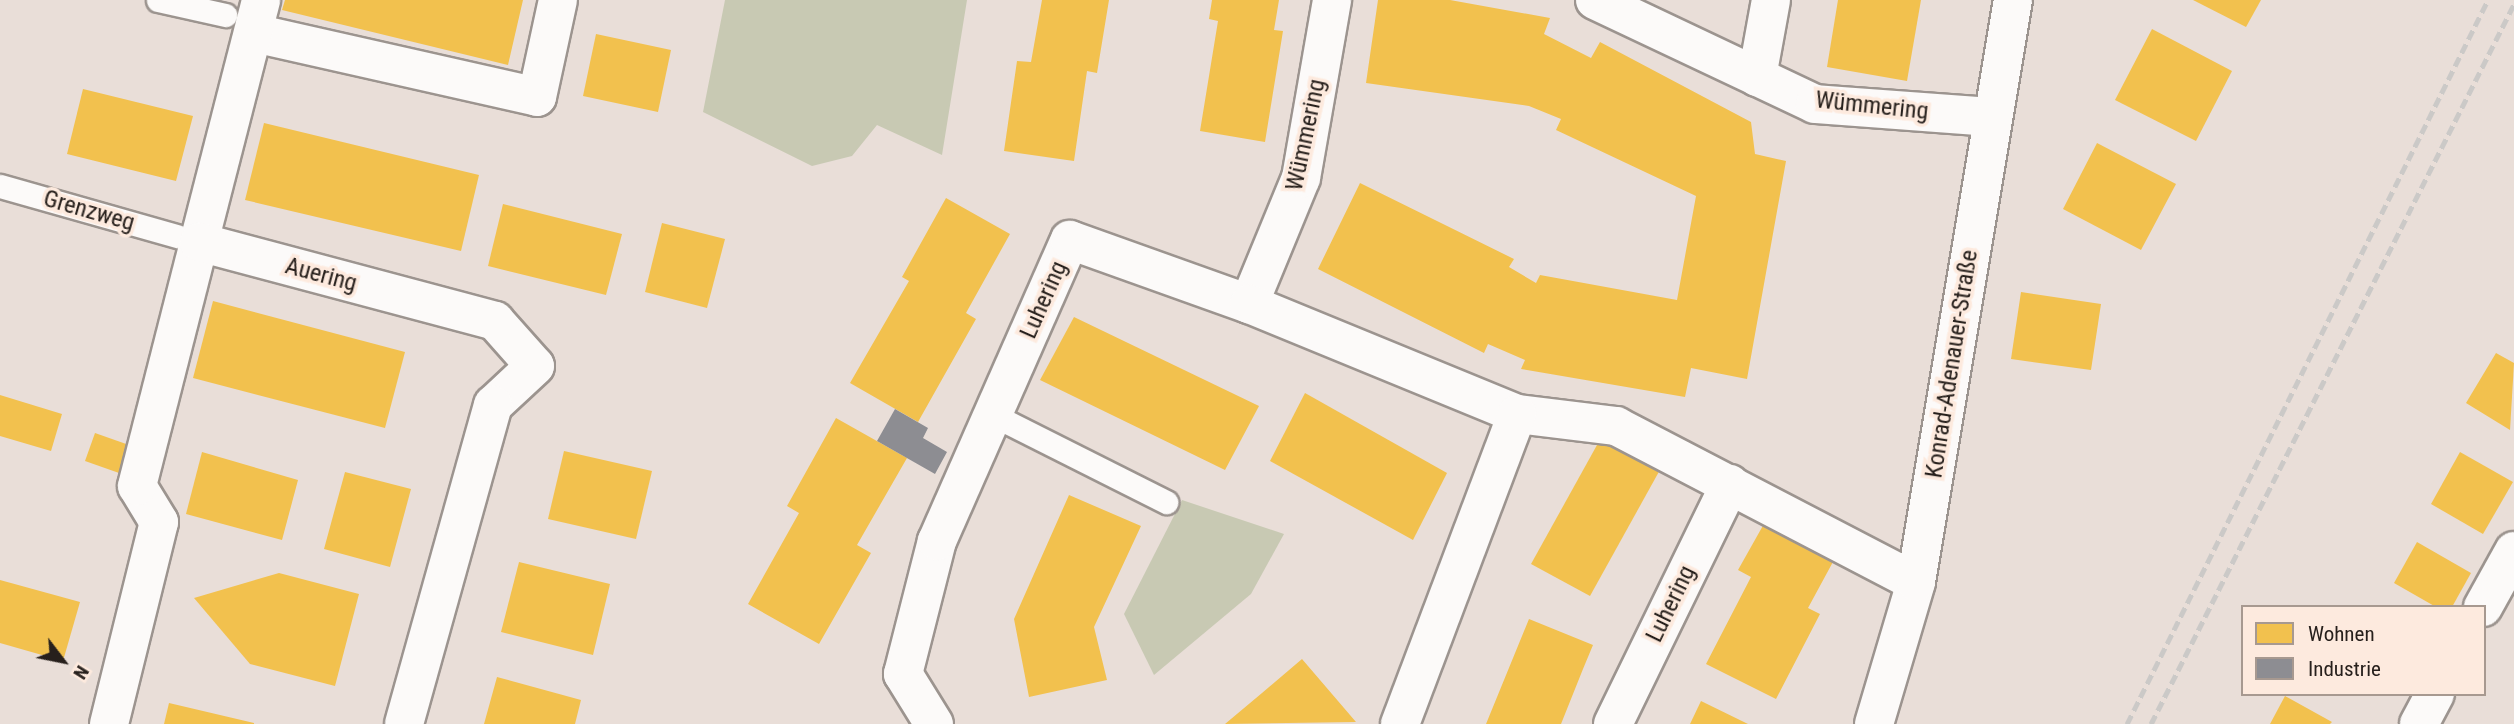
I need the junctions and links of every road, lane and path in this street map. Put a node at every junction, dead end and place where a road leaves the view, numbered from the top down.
1 (158, 0) edge
2 (558, 0) edge
3 (1332, 0) edge
4 (1595, 0) edge
5 (1771, 0) edge
6 (2013, 0) edge
7 (247, 16) edge
8 (1757, 77) junction
9 (1993, 117) junction
10 (0, 186) edge
11 (188, 239) junction
12 (1249, 304) junction
13 (1517, 414) junction
14 (993, 415) junction
15 (1730, 484) junction
16 (1166, 502) dead end
17 (2514, 551) edge
18 (1916, 582) junction
19 (2484, 605) edge
20 (2434, 696) edge
21 (108, 724) edge
22 (404, 724) edge
23 (934, 724) edge
24 (1400, 724) edge
25 (1613, 724) edge
26 (1874, 724) edge
27 (2419, 724) edge

1 - 7 lane
2 - 7 street
3 - 12 street, Wümmering
4 - 8 street, Wümmering
5 - 8 street
6 - 9 street, Konrad-Adenauer-Straße
7 - 11 street
8 - 9 street, Wümmering
9 - 18 street, Konrad-Adenauer-Straße
10 - 11 lane, Grenzweg
11 - 21 street
11 - 22 street, Auering
12 - 13 street, Luhering
12 - 14 street, Luhering
13 - 15 street, Luhering
13 - 24 street
14 - 16 lane
14 - 23 street, Luhering
15 - 18 street, Luhering
15 - 25 street, Luhering
17 - 19 street
18 - 26 street, Konrad-Adenauer-Straße
20 - 27 street

